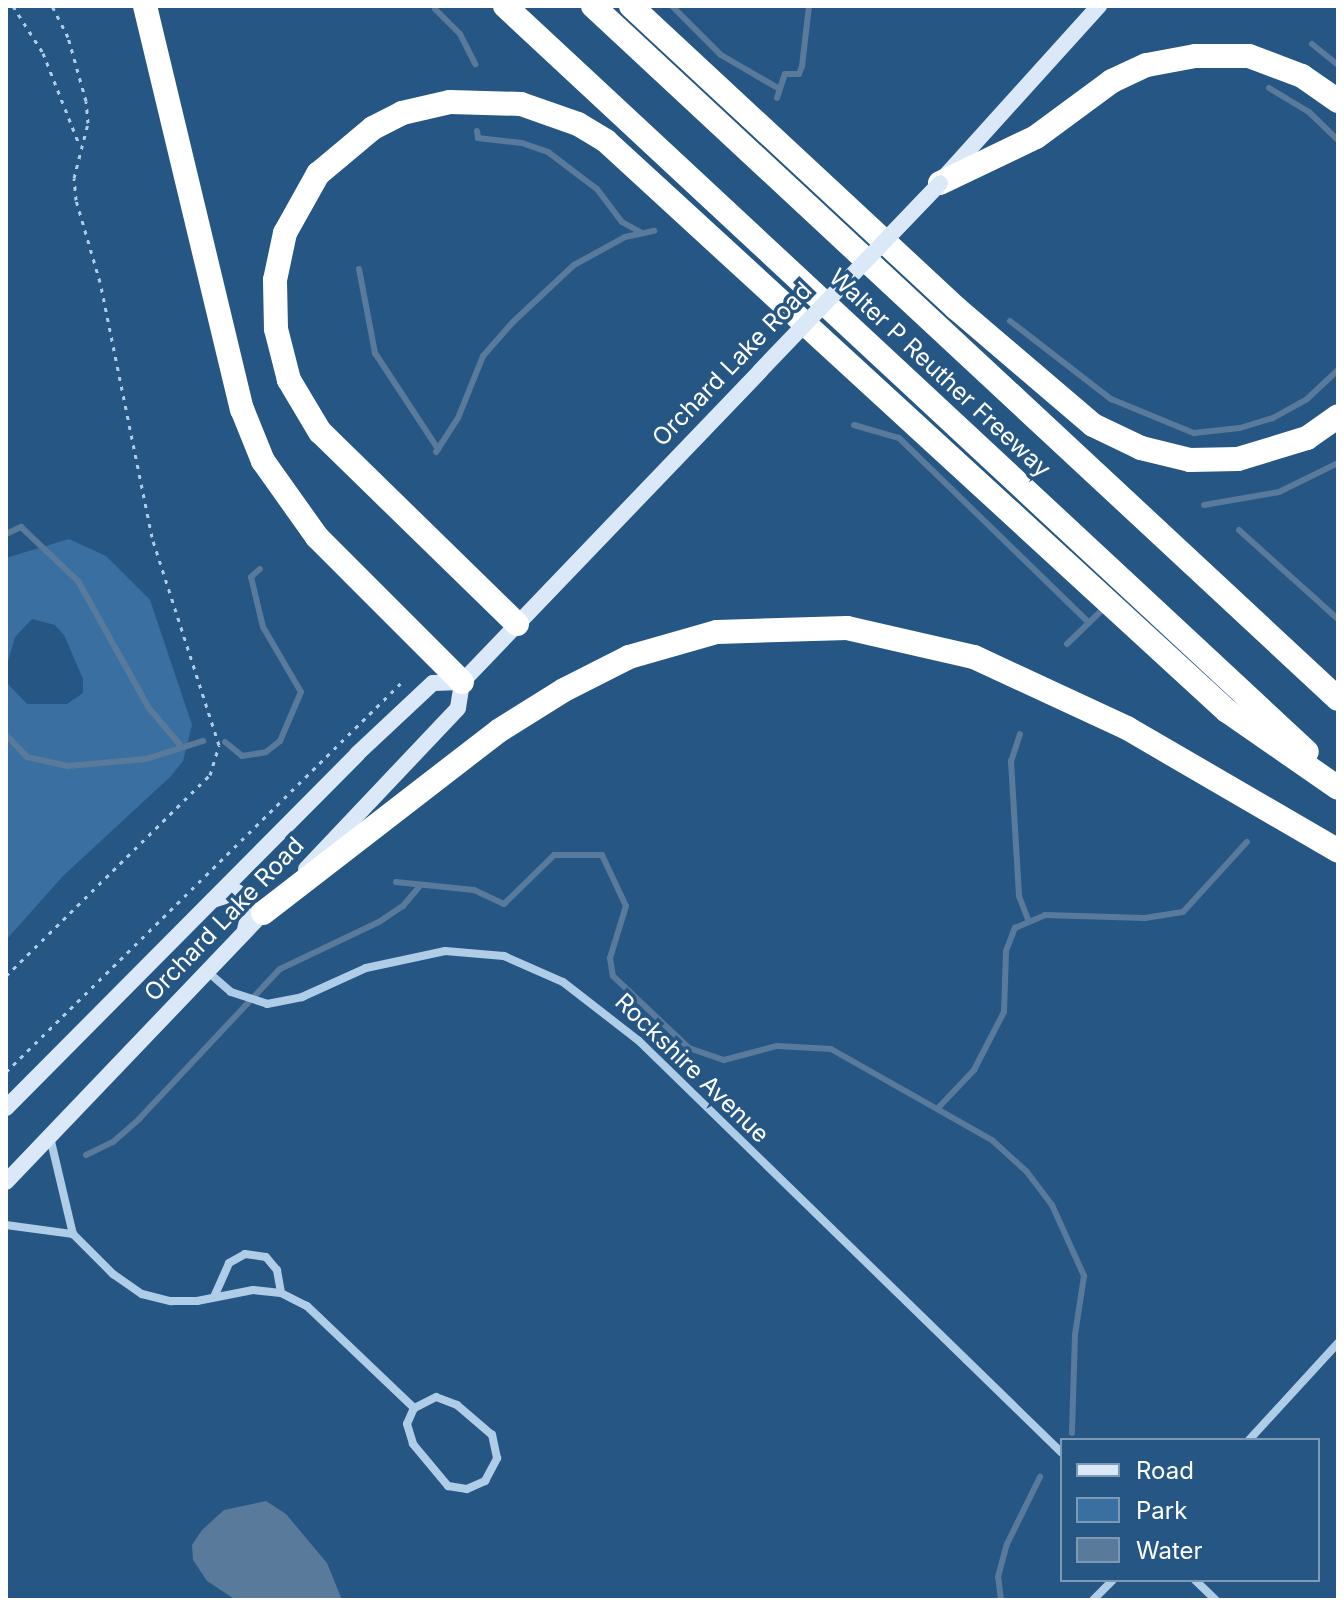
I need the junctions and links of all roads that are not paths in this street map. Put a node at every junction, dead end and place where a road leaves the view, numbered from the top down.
1 (145, 6) edge
2 (505, 6) edge
3 (593, 6) edge
4 (631, 6) edge
5 (1099, 6) edge
6 (1338, 101) edge
7 (940, 183) junction
8 (1338, 416) edge
9 (517, 624) junction
10 (462, 682) junction
11 (1338, 699) edge
12 (1338, 780) edge
13 (1338, 788) edge
14 (1338, 851) edge
15 (209, 901) junction
16 (263, 913) junction
17 (243, 934) junction
18 (208, 971) junction
19 (6, 1108) edge
20 (50, 1136) junction
21 (6, 1182) edge
22 (6, 1225) edge
23 (73, 1234) junction
24 (281, 1293) junction
25 (214, 1297) junction
26 (1338, 1343) edge
27 (414, 1408) junction
28 (1251, 1438) edge
29 (1060, 1451) edge
30 (1111, 1582) edge
31 (1197, 1582) edge
32 (1093, 1600) edge
33 (1216, 1600) edge

1 - 10 highway
2 - 12 highway, Walter P Reuther Freeway
3 - 11 highway, Walter P Reuther Freeway
4 - 8 highway
5 - 7 main road, Orchard Lake Road
6 - 7 highway
7 - 9 main road, Orchard Lake Road, bridge
9 - 10 main road, Orchard Lake Road
9 - 13 highway
10 - 15 main road, Orchard Lake Road
10 - 16 main road, Orchard Lake Road
14 - 16 highway
15 - 17 main road
15 - 19 main road, Orchard Lake Road
16 - 17 main road, Orchard Lake Road
17 - 18 main road, Orchard Lake Road
18 - 20 main road, Orchard Lake Road
18 - 29 street, Rockshire Avenue
20 - 21 main road, Orchard Lake Road
20 - 23 street
22 - 23 street
23 - 25 street
24 - 25 street
24 - 25 street
24 - 27 street
26 - 28 street
27 - 27 street
30 - 32 street
31 - 33 street

